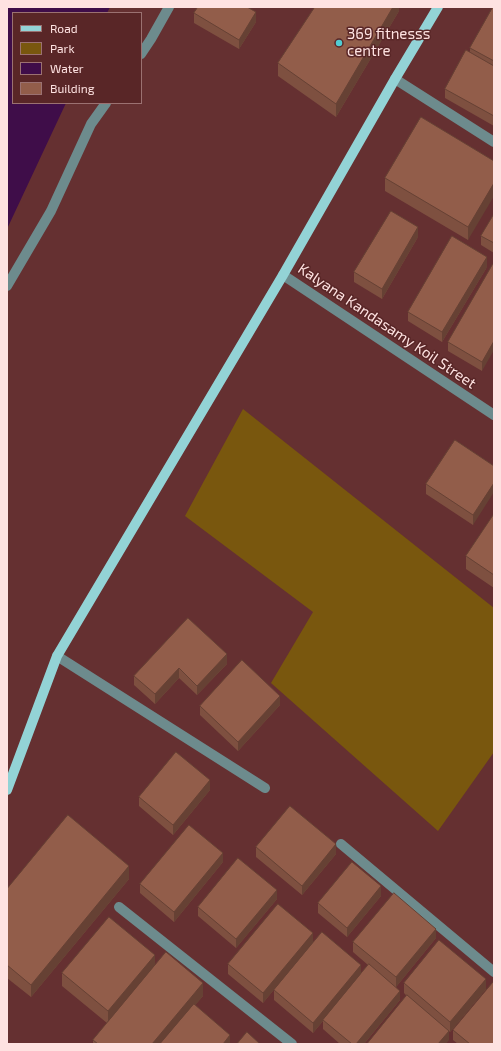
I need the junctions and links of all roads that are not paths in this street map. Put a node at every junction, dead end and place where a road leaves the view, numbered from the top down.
1 (169, 7) edge
2 (438, 7) edge
3 (142, 52) edge
4 (395, 79) junction
5 (105, 104) edge
6 (494, 142) edge
7 (283, 275) junction
8 (7, 286) edge
9 (494, 415) edge
10 (57, 656) junction
11 (265, 788) dead end
12 (7, 790) edge
13 (341, 844) dead end
14 (120, 907) dead end
15 (494, 972) edge
16 (292, 1044) edge

1 - 3 street
2 - 4 main road
4 - 6 street
4 - 7 main road
5 - 8 street
7 - 9 street, Kalyana Kandasamy Koil Street
7 - 10 main road
10 - 11 street
10 - 12 main road
13 - 15 street
14 - 16 street

